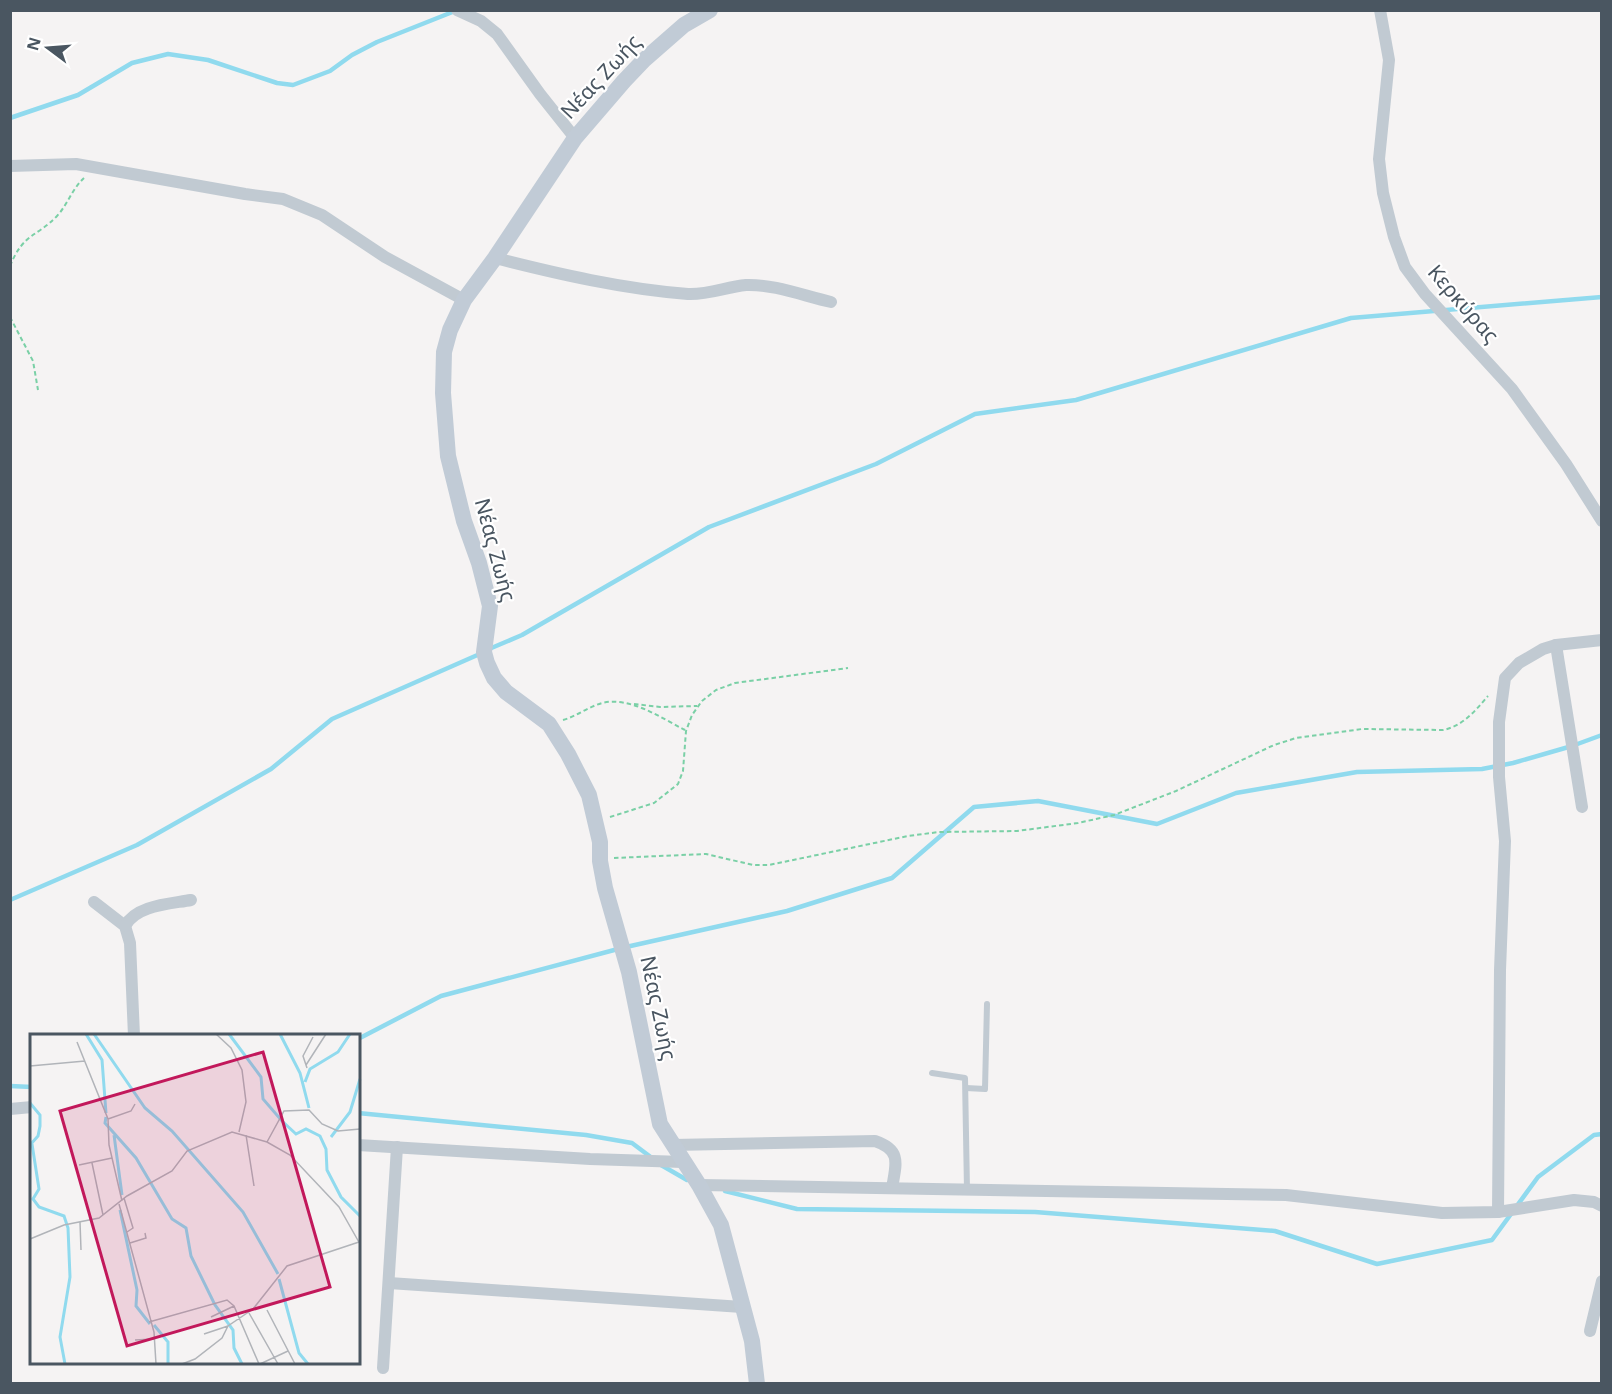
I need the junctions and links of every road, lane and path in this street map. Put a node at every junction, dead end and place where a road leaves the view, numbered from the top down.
1 (710, 10) edge
2 (1380, 10) edge
3 (460, 11) edge
4 (575, 138) junction
5 (10, 166) edge
6 (98, 167) junction
7 (495, 258) junction
8 (10, 266) edge
9 (464, 300) junction
10 (831, 302) dead end
11 (10, 317) edge
12 (38, 390) dead end
13 (1602, 521) edge
14 (1602, 640) edge
15 (1556, 645) junction
16 (848, 668) dead end
17 (1505, 678) junction
18 (631, 704) junction
19 (698, 706) junction
20 (549, 724) junction
21 (687, 731) junction
22 (1582, 807) dead end
23 (597, 826) junction
24 (600, 861) junction
25 (191, 900) dead end
26 (94, 902) dead end
27 (125, 926) junction
28 (987, 1004) dead end
29 (134, 1034) edge
30 (932, 1073) dead end
31 (966, 1088) junction
32 (30, 1107) edge
33 (10, 1109) edge
34 (360, 1145) edge
35 (672, 1145) junction
36 (398, 1147) junction
37 (683, 1162) junction
38 (699, 1185) junction
39 (892, 1188) junction
40 (967, 1190) junction
41 (1602, 1206) edge
42 (1498, 1212) junction
43 (1602, 1281) edge
44 (389, 1283) junction
45 (742, 1306) junction
46 (1590, 1331) dead end
47 (383, 1368) dead end
48 (757, 1383) edge

1 - 4 street, Νέας Ζωής
2 - 13 street, Κερκύρας
3 - 4 street
4 - 7 street, Νέας Ζωής
5 - 6 street
6 - 8 path
6 - 9 street
7 - 9 street, Νέας Ζωής
7 - 10 street
9 - 20 street, Νέας Ζωής
11 - 12 path
14 - 15 street
15 - 17 street
15 - 22 street
16 - 19 path
17 - 24 path
17 - 42 street
18 - 19 path
18 - 20 path
18 - 21 path
19 - 21 path
20 - 23 street, Νέας Ζωής
21 - 23 path
23 - 24 street, Νέας Ζωής
24 - 35 street, Νέας Ζωής
25 - 27 street
26 - 27 street
27 - 29 street
28 - 31 lane
30 - 31 lane
31 - 40 lane
32 - 33 street
34 - 36 street
35 - 37 street, Νέας Ζωής
35 - 39 street
36 - 37 street
36 - 44 street
37 - 38 street, Νέας Ζωής
38 - 39 street
38 - 45 street, Νέας Ζωής
39 - 40 street
40 - 42 street
41 - 42 street
43 - 46 street
44 - 45 street
44 - 47 street
45 - 48 street, Νέας Ζωής

